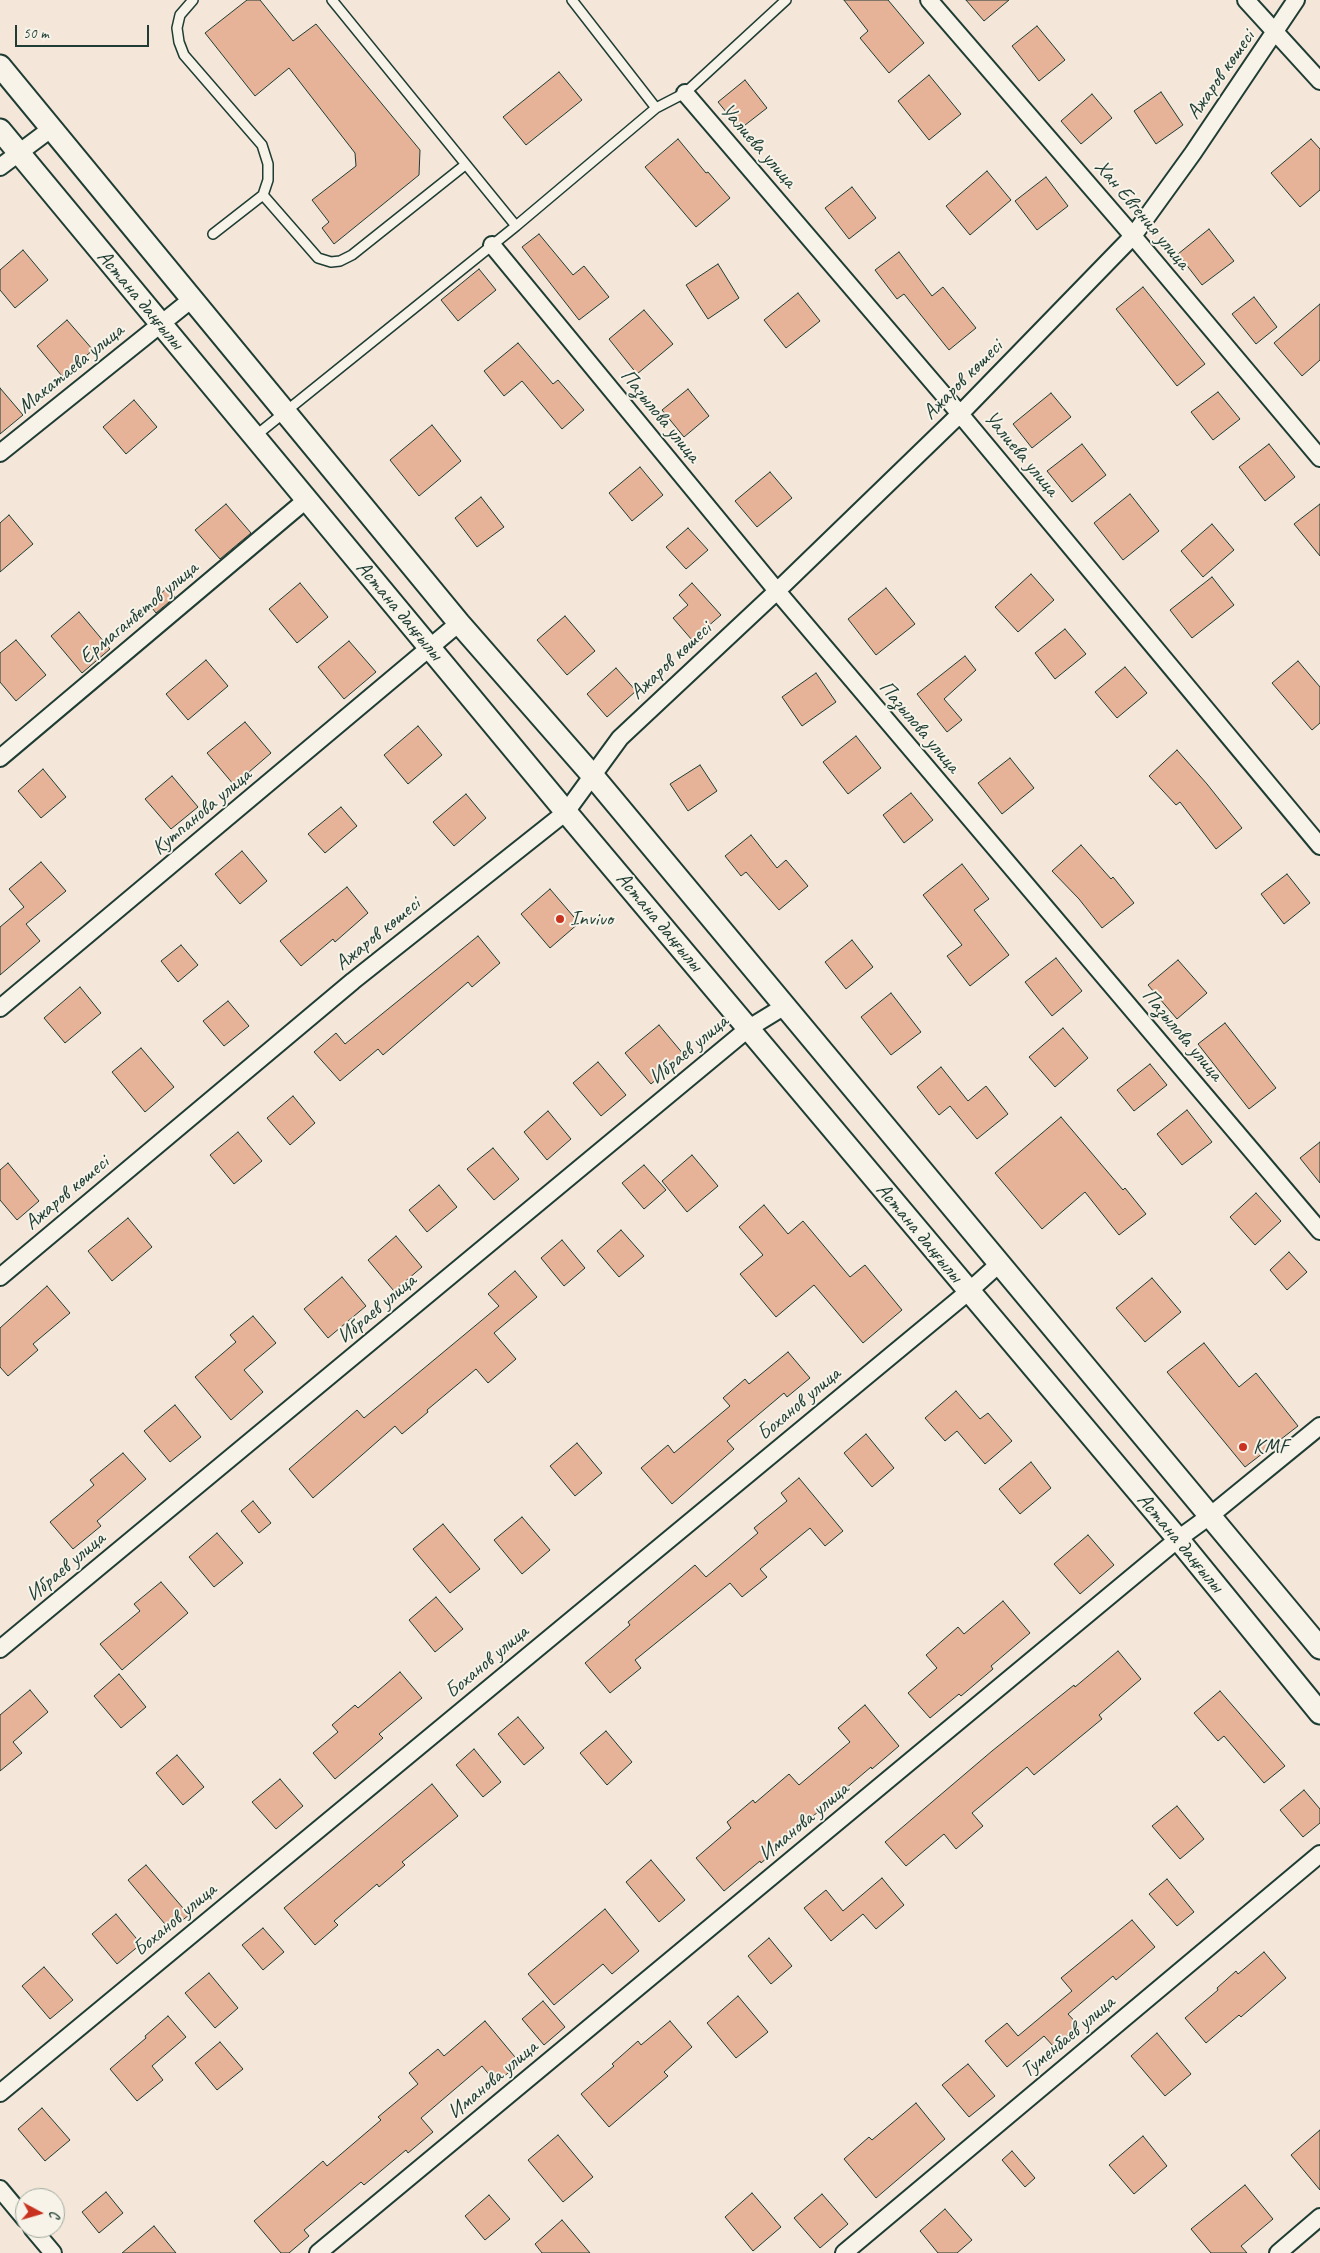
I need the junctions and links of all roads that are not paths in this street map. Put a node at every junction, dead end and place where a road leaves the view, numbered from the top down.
1 (193, 0) edge
2 (332, 0) edge
3 (572, 0) edge
4 (786, 0) edge
5 (929, 0) edge
6 (1246, 0) edge
7 (1296, 0) edge
8 (1275, 34) junction
9 (0, 66) edge
10 (1320, 81) edge
11 (685, 93) junction
12 (656, 108) junction
13 (52, 128) junction
14 (0, 130) edge
15 (18, 152) junction
16 (466, 164) junction
17 (0, 167) edge
18 (263, 195) junction
19 (516, 226) junction
20 (213, 234) dead end
21 (1133, 236) junction
22 (492, 245) junction
23 (192, 299) junction
24 (160, 324) junction
25 (285, 410) junction
26 (960, 414) junction
27 (254, 437) junction
28 (0, 453) edge
29 (1320, 458) edge
30 (306, 500) junction
31 (777, 591) junction
32 (459, 623) junction
33 (431, 649) junction
34 (0, 758) edge
35 (593, 776) junction
36 (566, 812) junction
37 (1320, 846) edge
38 (785, 1006) junction
39 (0, 1008) edge
40 (749, 1028) junction
41 (1320, 1231) edge
42 (1000, 1263) junction
43 (0, 1277) edge
44 (968, 1292) junction
45 (1320, 1426) edge
46 (1211, 1515) junction
47 (1178, 1539) junction
48 (1320, 1648) edge
49 (0, 1649) edge
50 (1320, 1712) edge
51 (1320, 1854) edge
52 (0, 2092) edge
53 (0, 2189) edge
54 (15, 2207) edge
55 (1320, 2217) edge
56 (40, 2238) edge
57 (53, 2253) edge
58 (318, 2253) edge
59 (844, 2253) edge
60 (1278, 2253) edge

1 - 18 lane
2 - 16 lane
3 - 12 lane
4 - 11 lane
5 - 21 street, Хан Евгения улица
6 - 8 street
7 - 8 street, Ажаров көшесі
8 - 10 street
8 - 21 street, Ажаров көшесі
9 - 13 street, Астана даңғылы
11 - 12 lane
11 - 26 street, Уалиева улица
12 - 19 lane
13 - 15 street
13 - 23 street, Астана даңғылы
14 - 15 street, Астана даңғылы
15 - 17 street
15 - 24 street, Астана даңғылы
16 - 18 lane
16 - 19 lane
18 - 20 lane
19 - 22 lane
21 - 26 street, Ажаров көшесі
21 - 29 street, Хан Евгения улица
22 - 25 lane
22 - 31 street, Пазылова улица
23 - 24 street, Макатаева улица
23 - 25 street, Астана даңғылы
24 - 27 street, Астана даңғылы
24 - 28 street, Макатаева улица
25 - 27 lane
25 - 32 street, Астана даңғылы
26 - 31 street, Ажаров көшесі
26 - 37 street, Уалиева улица
27 - 30 street, Астана даңғылы
30 - 33 street, Астана даңғылы
30 - 34 street, Ермаганбетов улица
31 - 35 street, Ажаров көшесі
31 - 41 street, Пазылова улица
32 - 33 street, Кутпанова улица
32 - 35 street, Астана даңғылы
33 - 36 street, Астана даңғылы
33 - 39 street, Кутпанова улица
35 - 36 street, Ажаров көшесі
35 - 38 street, Астана даңғылы
36 - 40 street, Астана даңғылы
36 - 43 street, Ажаров көшесі
38 - 40 street, Ибраев улица
38 - 42 street, Астана даңғылы
40 - 44 street, Астана даңғылы
40 - 49 street, Ибраев улица
42 - 44 street, Боханов улица
42 - 46 street, Астана даңғылы
44 - 47 street, Астана даңғылы
44 - 52 street, Боханов улица
45 - 46 street, Иманова улица
46 - 47 street, Иманова улица
46 - 48 street, Астана даңғылы
47 - 50 street, Астана даңғылы
47 - 58 street, Иманова улица
51 - 59 street, Туменбаев улица
53 - 54 street
55 - 60 street
56 - 57 street

